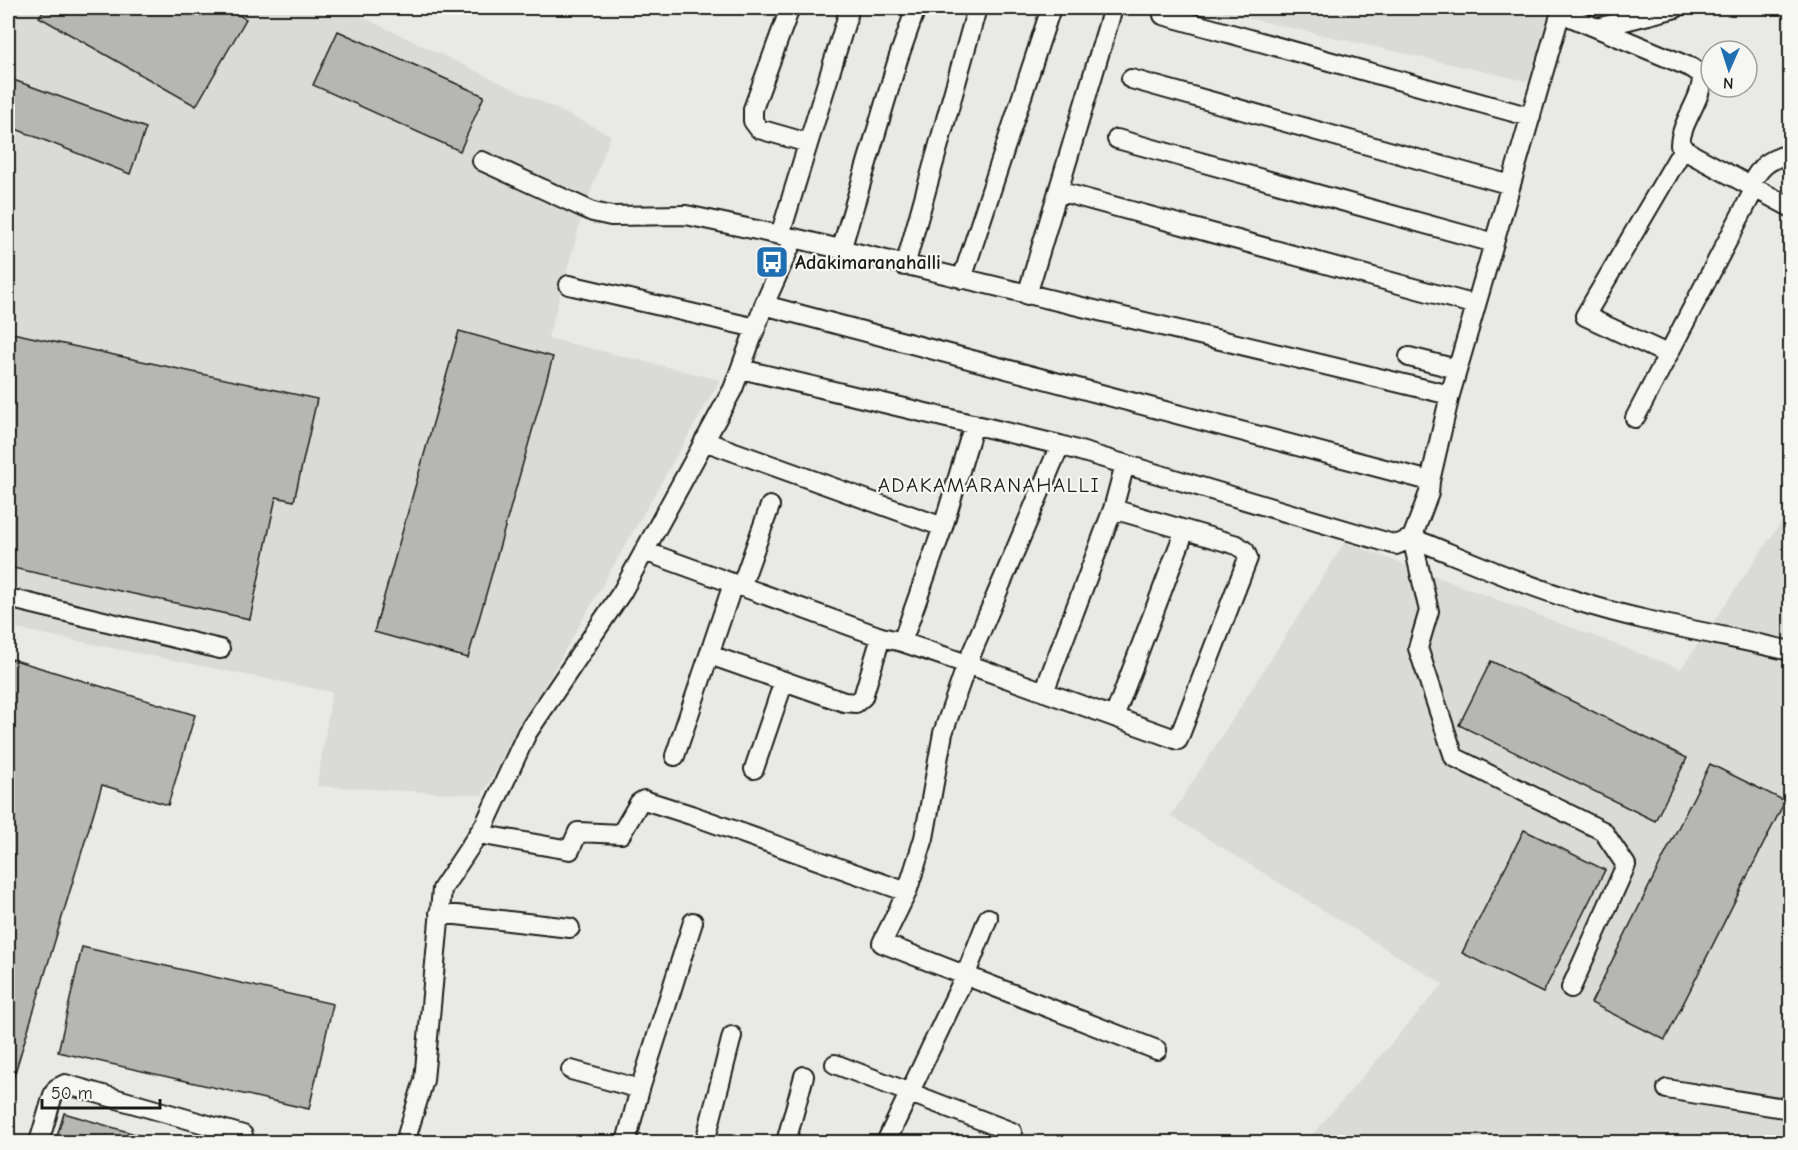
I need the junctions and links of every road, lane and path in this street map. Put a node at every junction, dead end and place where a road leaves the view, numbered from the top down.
1 (790, 8) edge
2 (850, 8) edge
3 (916, 8) edge
4 (977, 8) edge
5 (1051, 8) edge
6 (1113, 8) edge
7 (1676, 8) edge
8 (1561, 10) edge
9 (1163, 15) dead end
10 (1597, 28) junction
11 (1131, 79) dead end
12 (1531, 117) junction
13 (1117, 139) dead end
14 (808, 143) junction
15 (1683, 149) junction
16 (1791, 154) edge
17 (482, 161) dead end
18 (1511, 185) junction
19 (1752, 187) junction
20 (1058, 190) junction
21 (1791, 207) edge
22 (787, 236) junction
23 (1494, 243) junction
24 (842, 250) junction
25 (905, 266) junction
26 (962, 279) junction
27 (569, 285) dead end
28 (1027, 295) junction
29 (764, 305) junction
30 (1476, 305) junction
31 (756, 328) junction
32 (1667, 354) junction
33 (1409, 357) dead end
34 (741, 369) junction
35 (1457, 369) junction
36 (1450, 395) junction
37 (1635, 418) dead end
38 (975, 424) junction
39 (704, 441) junction
40 (1060, 445) junction
41 (1125, 464) junction
42 (1430, 481) junction
43 (770, 506) dead end
44 (1113, 509) junction
45 (943, 527) junction
46 (1185, 530) junction
47 (1412, 538) junction
48 (644, 550) junction
49 (737, 585) junction
50 (8, 598) edge
51 (881, 637) junction
52 (902, 642) junction
53 (220, 650) dead end
54 (1791, 651) edge
55 (710, 655) junction
56 (967, 664) junction
57 (784, 681) junction
58 (1044, 692) junction
59 (1114, 717) junction
60 (675, 756) dead end
61 (754, 769) dead end
62 (478, 834) junction
63 (907, 892) junction
64 (439, 913) junction
65 (988, 918) dead end
66 (693, 922) dead end
67 (570, 928) dead end
68 (966, 974) junction
69 (1571, 988) dead end
70 (732, 1036) dead end
71 (1157, 1050) dead end
72 (835, 1064) dead end
73 (571, 1070) dead end
74 (804, 1076) dead end
75 (640, 1089) junction
76 (1667, 1089) dead end
77 (910, 1094) junction
78 (1791, 1109) edge
79 (1012, 1132) dead end
80 (243, 1134) dead end
81 (39, 1143) edge
82 (405, 1143) edge
83 (626, 1143) edge
84 (705, 1143) edge
85 (786, 1143) edge
86 (886, 1143) edge

1 - 14 street
2 - 14 street
3 - 24 street
4 - 25 street
5 - 26 street
6 - 20 street
7 - 10 street
8 - 10 street
8 - 12 street
9 - 12 street
10 - 15 street
11 - 18 street
12 - 18 street
13 - 23 street
14 - 22 street
15 - 19 street
15 - 32 street
16 - 19 street
17 - 22 street
18 - 23 street
19 - 21 street
19 - 32 street
20 - 28 street
20 - 30 street
22 - 24 street
22 - 29 street
23 - 30 street
24 - 25 street
25 - 26 street
26 - 28 street
27 - 31 street
28 - 36 street
29 - 31 street
29 - 42 street
30 - 35 street
31 - 34 street
32 - 37 street
33 - 35 street
34 - 38 street
34 - 39 street
35 - 36 street
36 - 42 street
38 - 40 street
38 - 45 street
39 - 45 street
39 - 48 street
40 - 41 street
40 - 56 street
41 - 44 street
41 - 47 street
42 - 47 street
43 - 49 street
44 - 46 street
44 - 58 street
45 - 52 street
46 - 59 street
46 - 59 street
47 - 54 street
47 - 69 street
48 - 49 street
48 - 62 street
49 - 51 street
49 - 55 street
50 - 53 street
51 - 52 street
51 - 57 street
52 - 56 street
55 - 57 street
55 - 60 street
56 - 58 street
56 - 63 street
57 - 61 street
58 - 59 street
62 - 63 street
62 - 64 street
63 - 68 street
64 - 67 street
64 - 82 street
65 - 68 street
66 - 75 street
68 - 71 street
68 - 77 street
70 - 84 street
72 - 77 street
73 - 75 street
74 - 85 street
75 - 83 street
76 - 78 street
77 - 79 street
77 - 86 street
80 - 81 street

